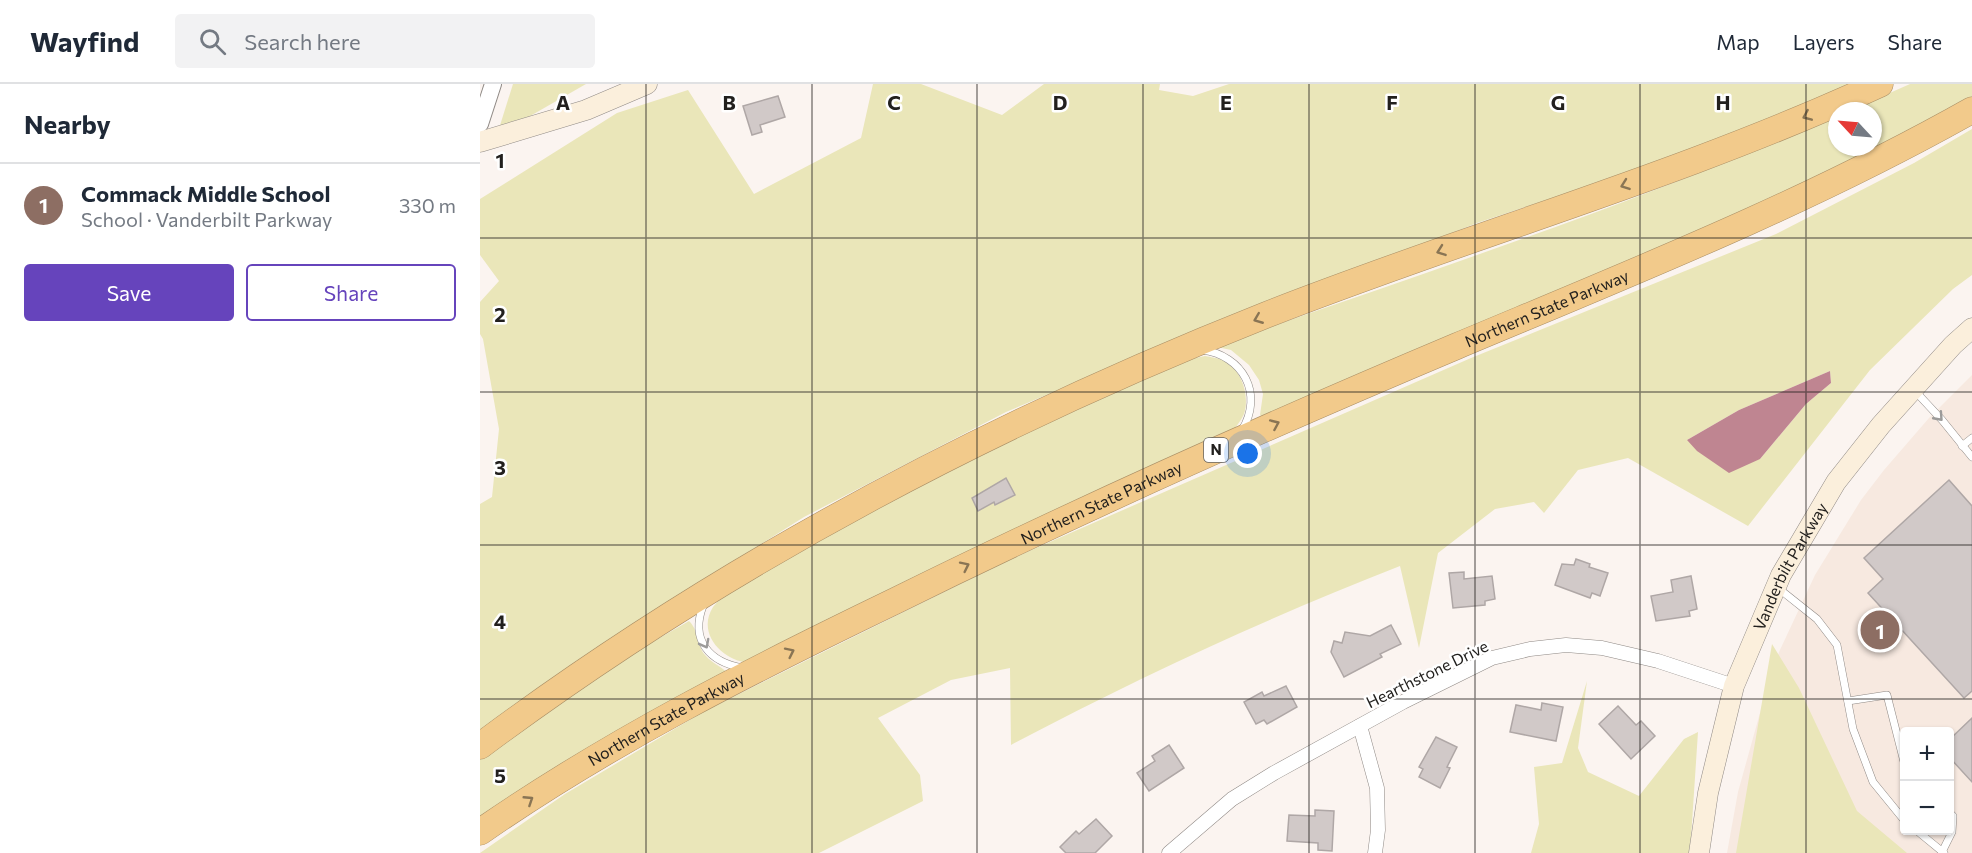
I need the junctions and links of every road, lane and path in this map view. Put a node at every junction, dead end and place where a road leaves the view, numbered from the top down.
1 (493, 84) edge
2 (647, 84) edge
3 (1880, 84) edge
4 (1972, 110) edge
5 (480, 124) edge
6 (480, 142) edge
7 (1972, 328) edge
8 (1185, 348) junction
9 (1913, 389) junction
10 (1972, 438) edge
11 (1231, 444) junction
12 (1962, 446) junction
13 (1972, 457) edge
14 (1776, 586) junction
15 (711, 590) junction
16 (757, 668) junction
17 (1734, 686) junction
18 (1848, 701) junction
19 (1360, 726) junction
20 (1900, 743) edge
21 (480, 746) edge
22 (1900, 814) edge
23 (480, 832) edge
24 (1921, 835) edge
25 (1951, 835) edge
26 (1169, 853) edge
27 (1375, 853) edge
28 (1699, 853) edge
29 (1943, 853) edge

1 - 5 street
2 - 6 main road
3 -> 8 highway
11 -> 4 highway, Northern State Parkway / N
7 - 9 main road, Vanderbilt Parkway
8 - 11 lane
8 - 15 highway
9 -> 12 lane
9 - 14 main road, Vanderbilt Parkway
10 - 12 lane
16 -> 11 highway, Northern State Parkway / N
12 - 13 lane
14 - 17 main road, Vanderbilt Parkway
14 - 18 lane
15 -> 16 lane
15 - 21 highway
23 -> 16 highway, Northern State Parkway / N
17 - 19 street, Hearthstone Drive
17 - 28 main road, Vanderbilt Parkway
18 - 20 lane
18 - 22 lane
19 - 26 street, Hearthstone Drive
19 - 27 street
24 - 29 lane
25 - 29 lane

